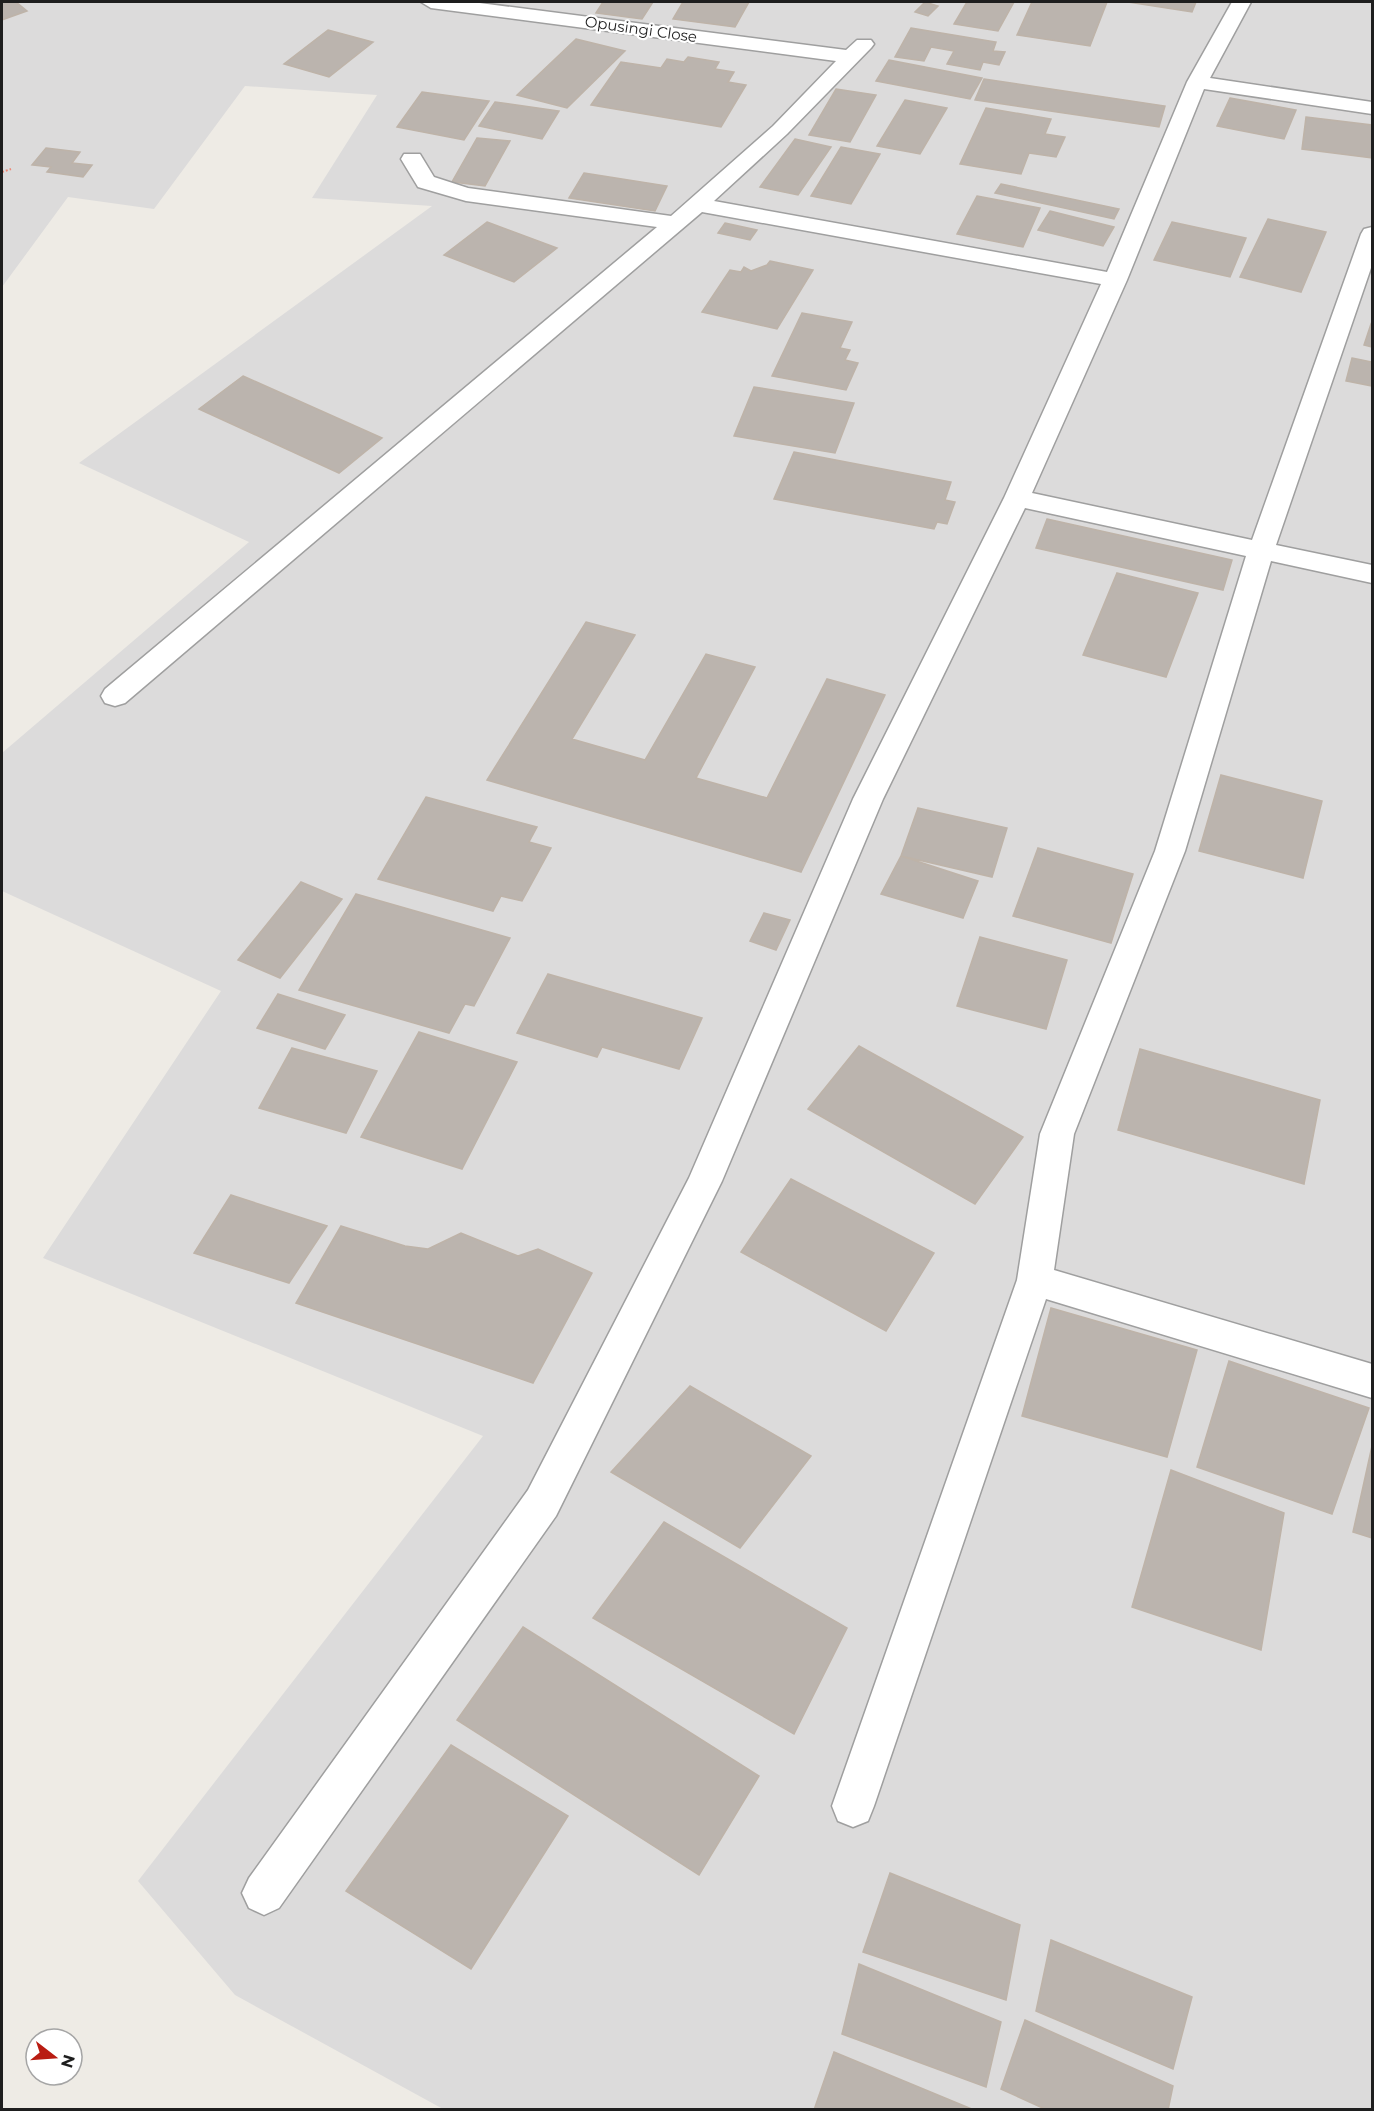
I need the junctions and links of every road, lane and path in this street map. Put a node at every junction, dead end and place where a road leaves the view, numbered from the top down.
1 (431, 2) edge
2 (1241, 2) edge
3 (1197, 82) junction
4 (1372, 108) edge
5 (412, 159) dead end
6 (11, 169) dead end
7 (2, 172) edge
8 (697, 205) junction
9 (675, 223) junction
10 (1372, 234) edge
11 (1115, 280) junction
12 (1017, 498) junction
13 (1261, 551) junction
14 (1372, 574) edge
15 (115, 696) dead end
16 (1035, 1280) junction
17 (1372, 1381) edge
18 (853, 1806) dead end
19 (264, 1893) dead end

1 - 8 street, Opusingi Close
2 - 3 street
3 - 4 street
3 - 11 street
5 - 9 street
6 - 7 path
8 - 9 street
8 - 11 street
9 - 15 street
10 - 13 street
11 - 12 street
12 - 13 street
12 - 19 street
13 - 14 street
13 - 16 street
16 - 17 street
16 - 18 street

